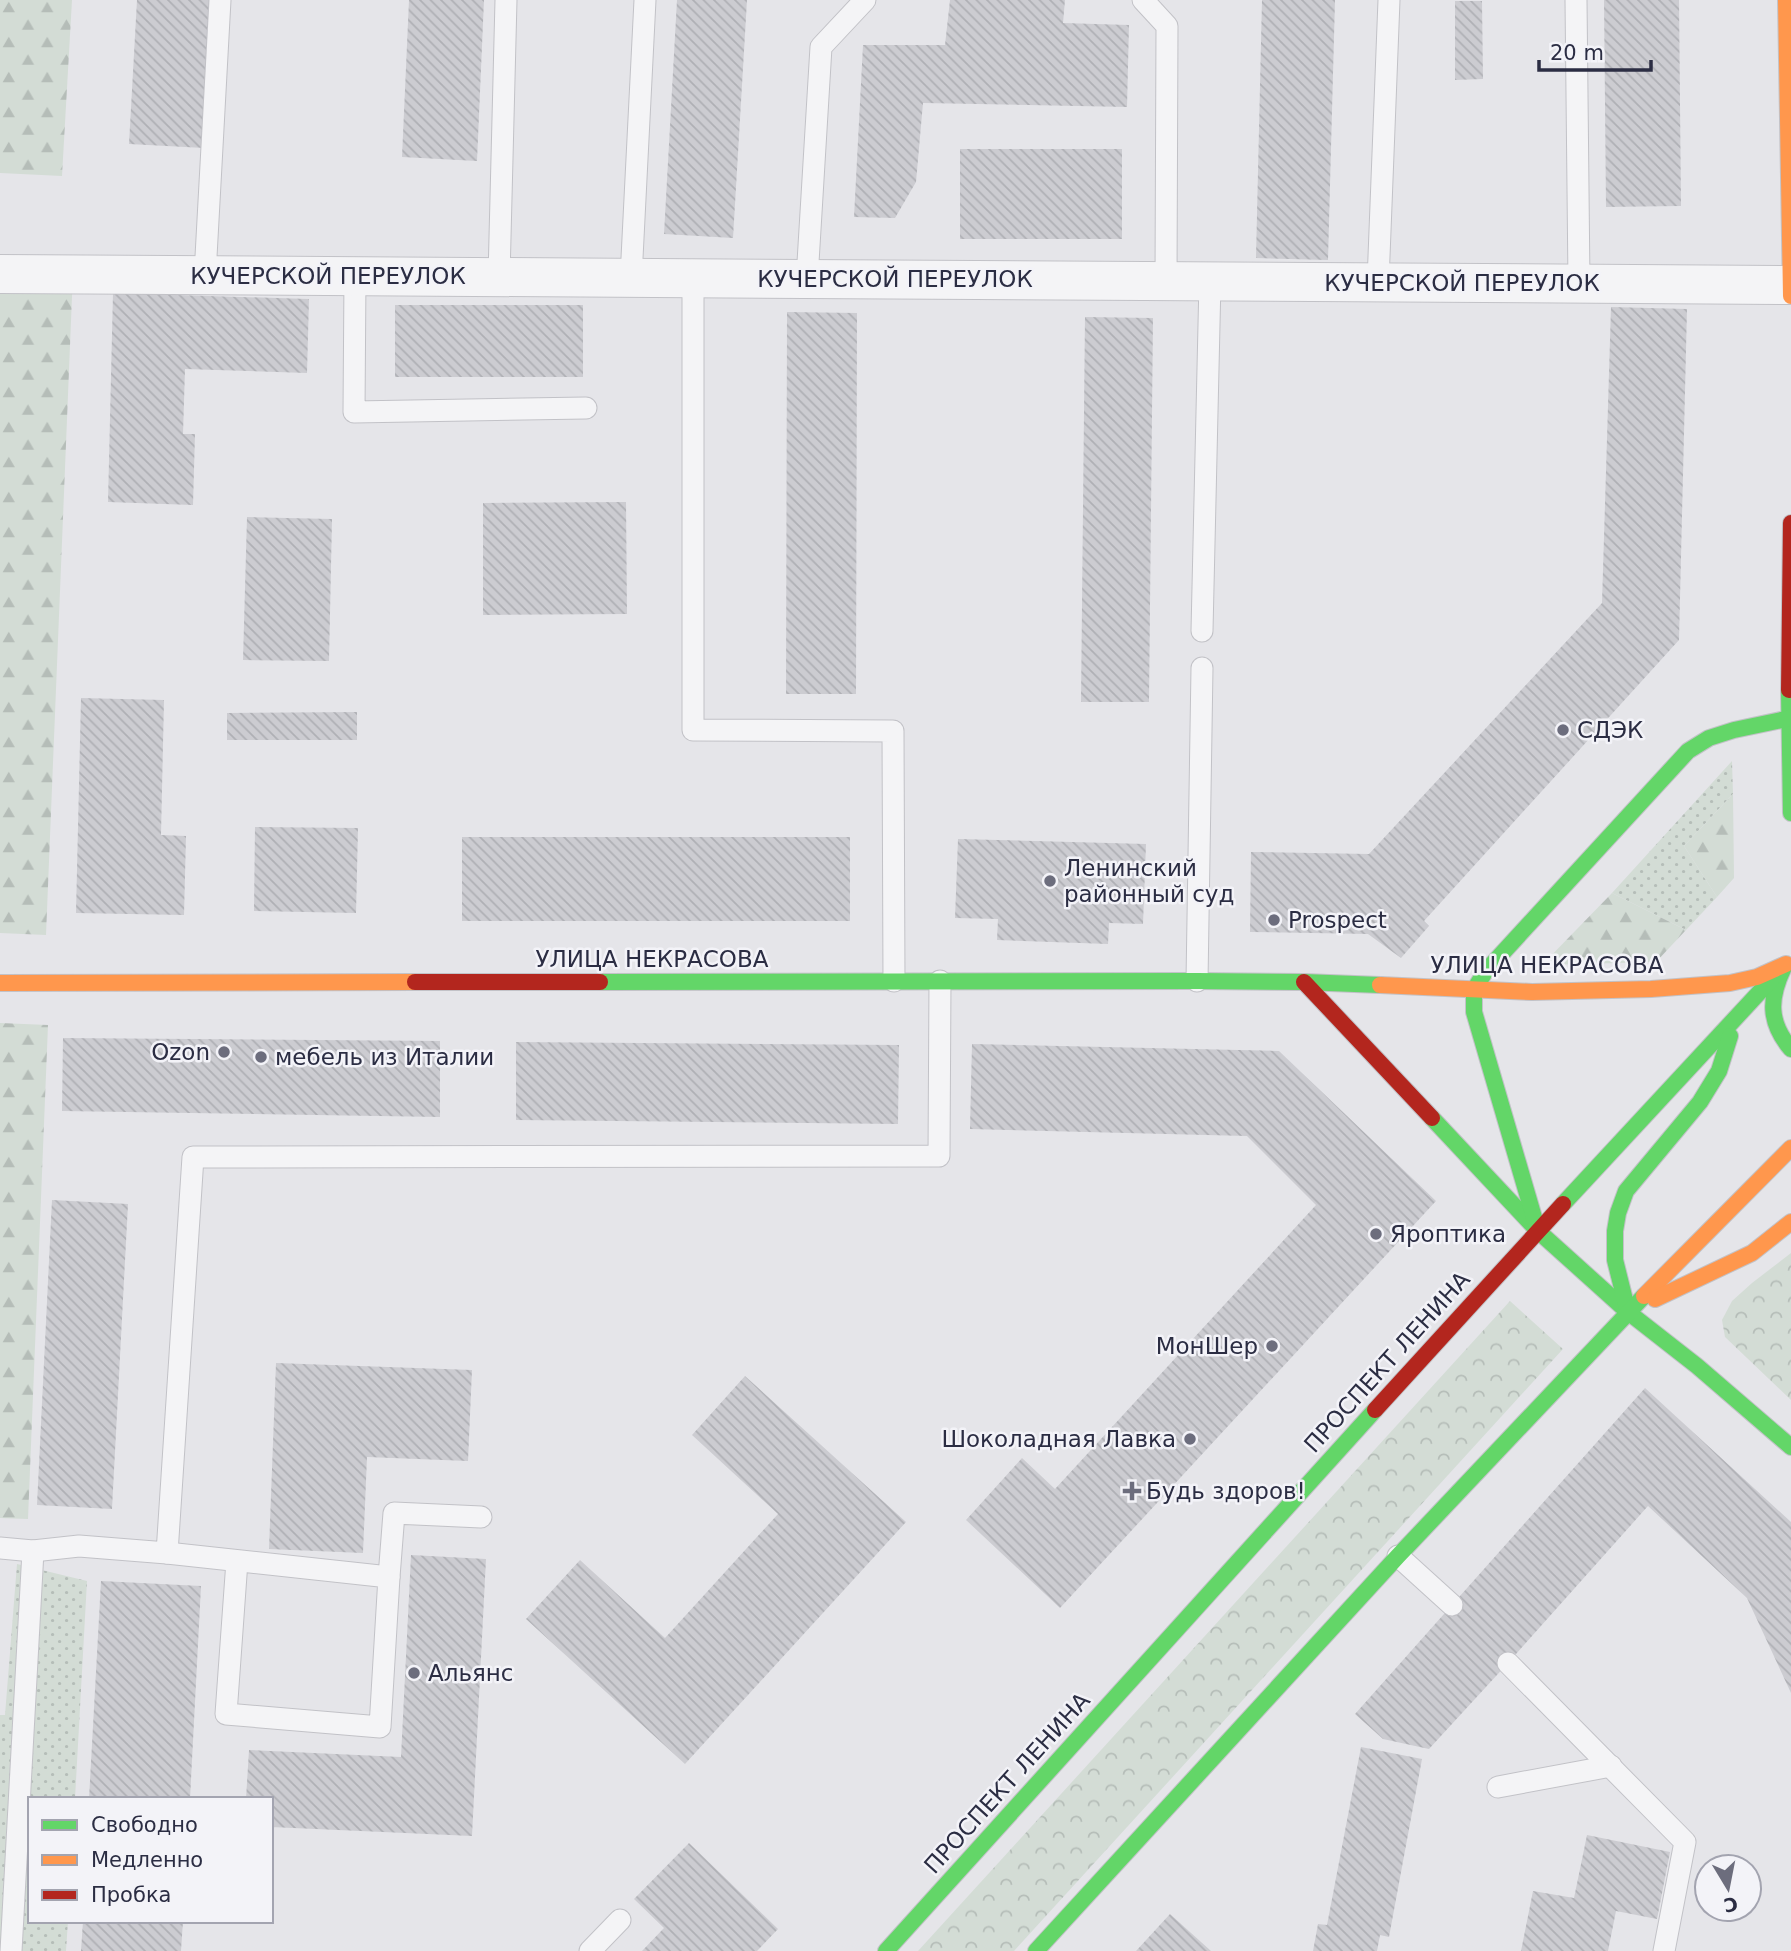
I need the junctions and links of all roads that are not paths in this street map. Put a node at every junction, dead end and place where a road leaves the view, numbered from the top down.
1 (220, 0) edge
2 (506, 0) edge
3 (645, 0) edge
4 (865, 0) edge
5 (1143, 0) edge
6 (1389, 0) edge
7 (1576, 0) edge
8 (1786, 0) edge
9 (0, 274) edge
10 (205, 275) junction
11 (355, 276) junction
12 (499, 277) junction
13 (631, 278) junction
14 (688, 278) junction
15 (807, 279) junction
16 (1166, 281) junction
17 (1209, 281) junction
18 (1378, 282) junction
19 (1579, 283) junction
20 (1791, 285) edge
21 (1791, 296) edge
22 (586, 408) dead end
23 (1791, 523) edge
24 (1202, 631) dead end
25 (1202, 668) dead end
26 (1790, 718) edge
27 (1791, 813) edge
28 (1789, 957) edge
29 (894, 981) junction
30 (940, 981) junction
31 (1198, 981) junction
32 (1304, 982) junction
33 (0, 983) edge
34 (1474, 990) junction
35 (1742, 1012) junction
36 (1791, 1049) edge
37 (1791, 1148) edge
38 (1791, 1222) edge
39 (1538, 1231) junction
40 (1628, 1312) junction
41 (1791, 1447) edge
42 (481, 1517) dead end
43 (0, 1548) edge
44 (33, 1551) junction
45 (167, 1553) junction
46 (1398, 1556) junction
47 (237, 1561) junction
48 (389, 1577) junction
49 (1452, 1605) dead end
50 (1508, 1663) dead end
51 (1611, 1766) junction
52 (1498, 1787) dead end
53 (620, 1920) dead end
54 (10, 1951) edge
55 (590, 1951) edge
56 (886, 1951) edge
57 (1036, 1951) edge
58 (1664, 1951) edge

1 - 10 lane
2 - 12 lane
3 - 13 lane
4 - 15 lane
5 - 16 lane
6 - 18 lane
7 - 19 lane
8 - 20 main road
9 - 10 street, КУЧЕРСКОЙ ПЕРЕУЛОК
10 - 11 street, КУЧЕРСКОЙ ПЕРЕУЛОК
11 - 12 street, КУЧЕРСКОЙ ПЕРЕУЛОК
11 - 22 lane
12 - 13 street, КУЧЕРСКОЙ ПЕРЕУЛОК
13 - 14 street, КУЧЕРСКОЙ ПЕРЕУЛОК
14 - 15 street, КУЧЕРСКОЙ ПЕРЕУЛОК
14 - 29 lane
15 - 16 street, КУЧЕРСКОЙ ПЕРЕУЛОК
16 - 17 street, КУЧЕРСКОЙ ПЕРЕУЛОК
17 - 18 street, КУЧЕРСКОЙ ПЕРЕУЛОК
17 - 24 lane
18 - 19 street, КУЧЕРСКОЙ ПЕРЕУЛОК
19 - 20 street, КУЧЕРСКОЙ ПЕРЕУЛОК
20 - 21 main road
23 - 26 main road
25 - 31 lane
26 - 27 main road
26 - 34 main road
28 - 34 main road, УЛИЦА НЕКРАСОВА
28 - 35 main road, ПРОСПЕКТ ЛЕНИНА
28 - 36 main road
29 - 30 main road, УЛИЦА НЕКРАСОВА
29 - 33 main road, УЛИЦА НЕКРАСОВА
30 - 31 main road, УЛИЦА НЕКРАСОВА
30 - 45 lane
31 - 32 main road, УЛИЦА НЕКРАСОВА
32 - 34 main road, УЛИЦА НЕКРАСОВА
32 - 39 main road
34 - 39 main road
35 - 39 main road, ПРОСПЕКТ ЛЕНИНА
35 - 40 main road
37 - 40 main road
38 - 40 main road
39 - 40 main road
39 - 56 main road, ПРОСПЕКТ ЛЕНИНА
40 - 41 main road
40 - 46 main road
42 - 48 lane
43 - 44 lane
44 - 45 lane
44 - 54 lane
45 - 47 lane
46 - 49 lane
46 - 57 main road
47 - 48 lane
47 - 48 lane
50 - 51 lane
51 - 52 lane
51 - 58 lane
53 - 55 lane

